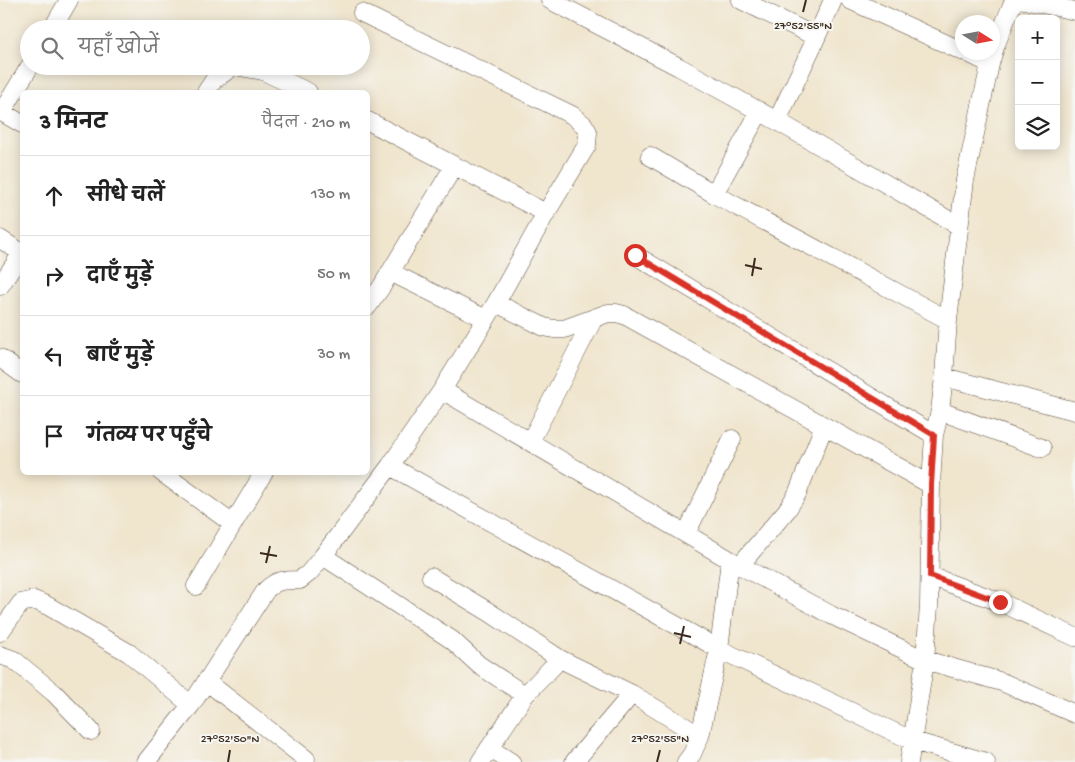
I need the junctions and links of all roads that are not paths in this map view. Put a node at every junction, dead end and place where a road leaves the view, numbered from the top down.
1 (69, 0) edge
2 (550, 0) edge
3 (741, 0) edge
4 (833, 0) edge
5 (850, 0) edge
6 (1014, 0) edge
7 (1024, 0) edge
8 (1075, 11) edge
9 (362, 13) dead end
10 (57, 20) edge
11 (816, 37) junction
12 (955, 48) edge
13 (981, 60) edge
14 (990, 64) junction
15 (24, 75) edge
16 (221, 75) edge
17 (270, 75) edge
18 (207, 90) edge
19 (304, 90) edge
20 (760, 111) junction
21 (1, 112) edge
22 (777, 120) junction
23 (370, 122) edge
24 (20, 123) edge
25 (650, 156) dead end
26 (454, 166) junction
27 (714, 194) junction
28 (546, 213) junction
29 (959, 226) junction
30 (0, 239) edge
31 (20, 252) edge
32 (635, 255) dead end
33 (20, 256) edge
34 (380, 278) edge
35 (0, 286) edge
36 (370, 301) edge
37 (496, 303) junction
38 (594, 318) junction
39 (486, 319) junction
40 (948, 320) junction
41 (0, 358) edge
42 (20, 373) edge
43 (944, 377) junction
44 (442, 390) junction
45 (940, 412) junction
46 (1075, 412) edge
47 (824, 426) junction
48 (934, 435) junction
49 (732, 439) dead end
50 (530, 442) junction
51 (1042, 448) dead end
52 (390, 466) junction
53 (165, 475) edge
54 (262, 475) edge
55 (931, 485) junction
56 (233, 524) junction
57 (686, 534) junction
58 (323, 556) junction
59 (735, 562) junction
60 (930, 576) junction
61 (431, 577) dead end
62 (196, 586) dead end
63 (0, 632) edge
64 (1075, 637) edge
65 (719, 649) junction
66 (0, 655) edge
67 (560, 659) junction
68 (925, 660) junction
69 (206, 681) junction
70 (632, 694) junction
71 (525, 695) junction
72 (191, 706) junction
73 (1075, 714) edge
74 (91, 731) dead end
75 (700, 736) junction
76 (912, 742) junction
77 (484, 755) edge
78 (306, 759) dead end
79 (146, 762) edge
80 (511, 762) edge
81 (574, 762) edge
82 (686, 762) edge
83 (909, 762) edge
84 (986, 762) edge

1 - 10 street
2 - 20 street
3 - 11 street
4 - 11 street
5 - 12 street
6 - 14 street
7 - 8 street
9 - 28 street
11 - 22 street
13 - 14 street
14 - 29 street
15 - 21 street
16 - 18 street
17 - 19 street
20 - 22 street
20 - 27 street
21 - 24 street
22 - 29 street
23 - 26 street
25 - 27 street
26 - 28 street
26 - 34 street
27 - 40 street
28 - 37 street
29 - 40 street
30 - 31 street
32 - 48 street
33 - 35 street
34 - 36 street
34 - 39 street
37 - 38 street
37 - 39 street
38 - 47 street
38 - 50 street
39 - 44 street
40 - 43 street
41 - 42 street
43 - 45 street
43 - 46 street
44 - 50 street
44 - 52 street
45 - 48 street
45 - 51 street
47 - 55 street
47 - 59 street
48 - 55 street
49 - 57 street
50 - 57 street
52 - 58 street
52 - 65 street
53 - 56 street
54 - 56 street
55 - 60 street
56 - 62 street
57 - 59 street
58 - 69 street
58 - 71 street
59 - 65 street
59 - 68 street
60 - 64 street
60 - 68 street
61 - 67 street
63 - 72 street
65 - 75 street
65 - 76 street
66 - 74 street
67 - 70 street
67 - 71 street
68 - 73 street
68 - 76 street
69 - 72 street
69 - 78 street
70 - 75 street
70 - 81 street
71 - 77 street
72 - 79 street
75 - 82 street
76 - 83 street
76 - 84 street
77 - 80 street

